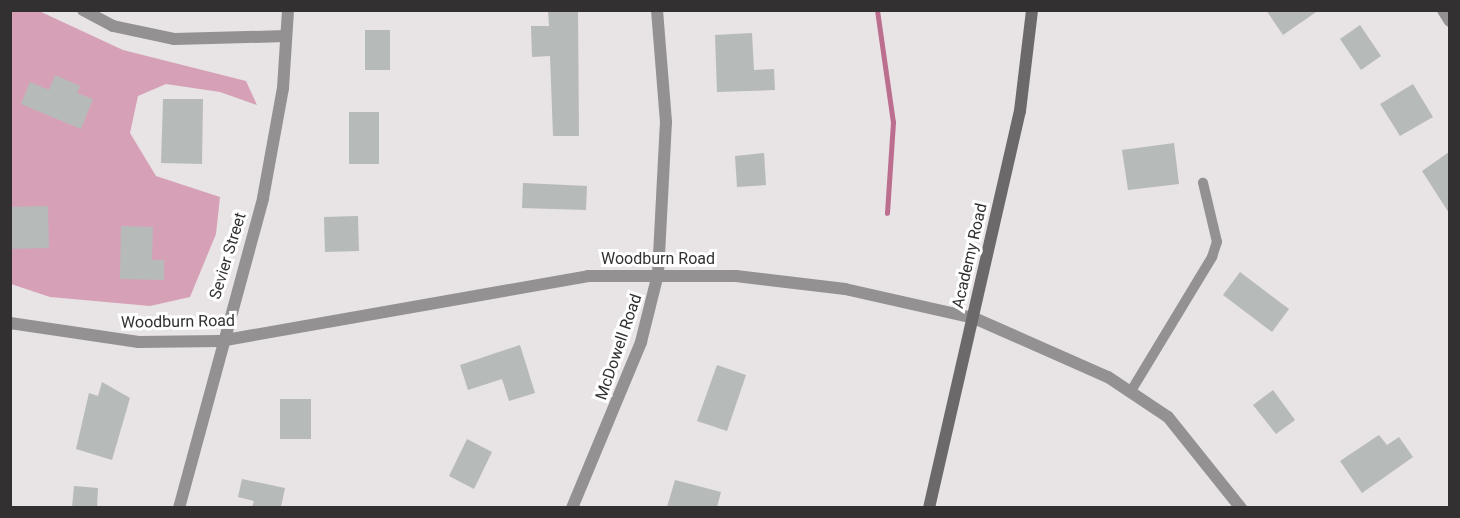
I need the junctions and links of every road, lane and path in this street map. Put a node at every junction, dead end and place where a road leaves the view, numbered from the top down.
1 (83, 10) edge
2 (288, 10) edge
3 (657, 10) edge
4 (1032, 10) edge
5 (1443, 10) edge
6 (1449, 21) edge
7 (286, 36) junction
8 (1203, 183) dead end
9 (658, 274) junction
10 (974, 318) junction
11 (10, 323) edge
12 (220, 340) junction
13 (1131, 391) junction
14 (179, 507) edge
15 (572, 507) edge
16 (929, 507) edge
17 (1241, 507) edge

1 - 7 street
2 - 7 street, Sevier Street
3 - 9 street, McDowell Road
4 - 10 main road, Academy Road
5 - 6 street
7 - 12 street, Sevier Street
8 - 13 lane
9 - 10 street, Woodburn Road
9 - 12 street, Woodburn Road
9 - 15 street, McDowell Road
10 - 13 street, Woodburn Road
10 - 16 main road, Academy Road
11 - 12 street, Woodburn Road
12 - 14 street, Sevier Street
13 - 17 street, Woodburn Road

